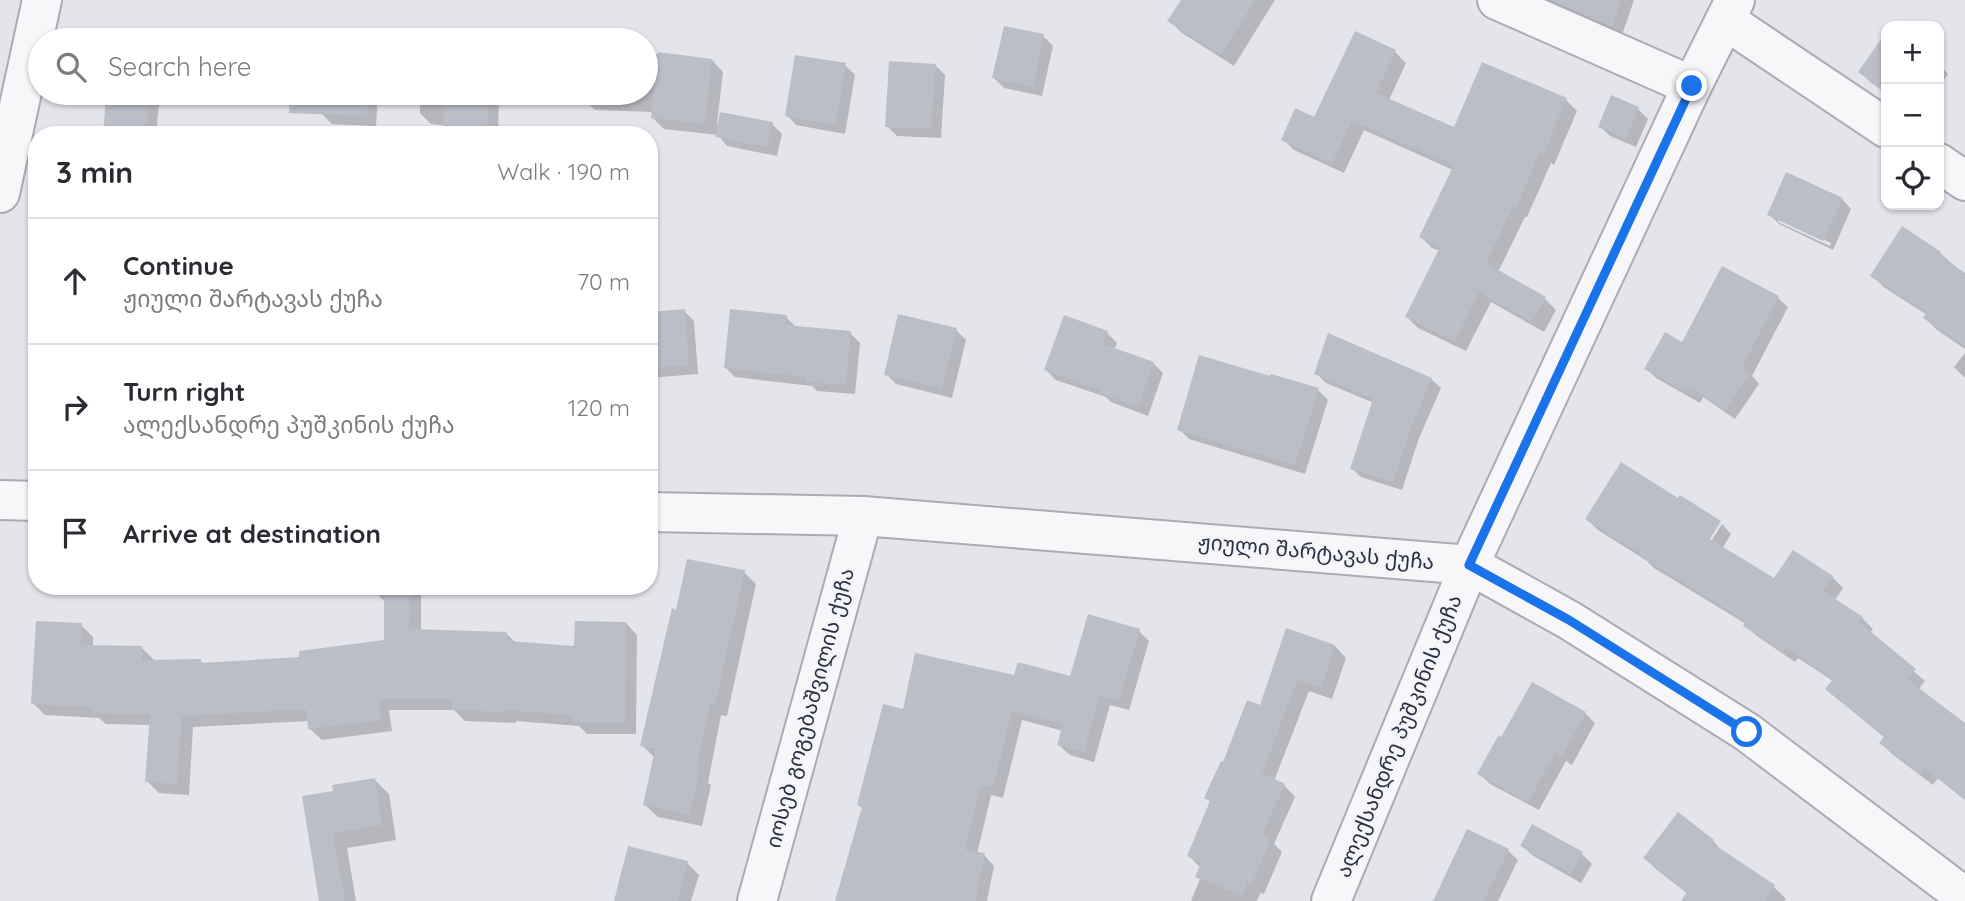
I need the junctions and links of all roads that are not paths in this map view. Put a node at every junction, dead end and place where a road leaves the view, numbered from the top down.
1 (42, 0) edge
2 (1497, 0) edge
3 (1730, 10) edge
4 (36, 28) edge
5 (28, 64) edge
6 (1692, 86) junction
7 (1881, 124) edge
8 (1944, 166) edge
9 (1965, 181) edge
10 (0, 193) edge
11 (0, 500) edge
12 (28, 500) edge
13 (658, 512) edge
14 (863, 516) junction
15 (1469, 565) junction
16 (1965, 897) edge
17 (757, 901) edge
18 (1331, 901) edge

1 - 4 street
2 - 6 street
3 - 6 street, ალექსანდრე პუშკინის ქუჩა
3 - 7 street
5 - 10 street
6 - 15 street, ალექსანდრე პუშკინის ქუჩა
8 - 9 street
11 - 12 street
13 - 14 street, ჟიული შარტავას ქუჩა
14 - 15 street, ჟიული შარტავას ქუჩა
14 - 17 street, იოსებ გოგებაშვილის ქუჩა
15 - 16 street, ჟიული შარტავას ქუჩა
15 - 18 street, ალექსანდრე პუშკინის ქუჩა

